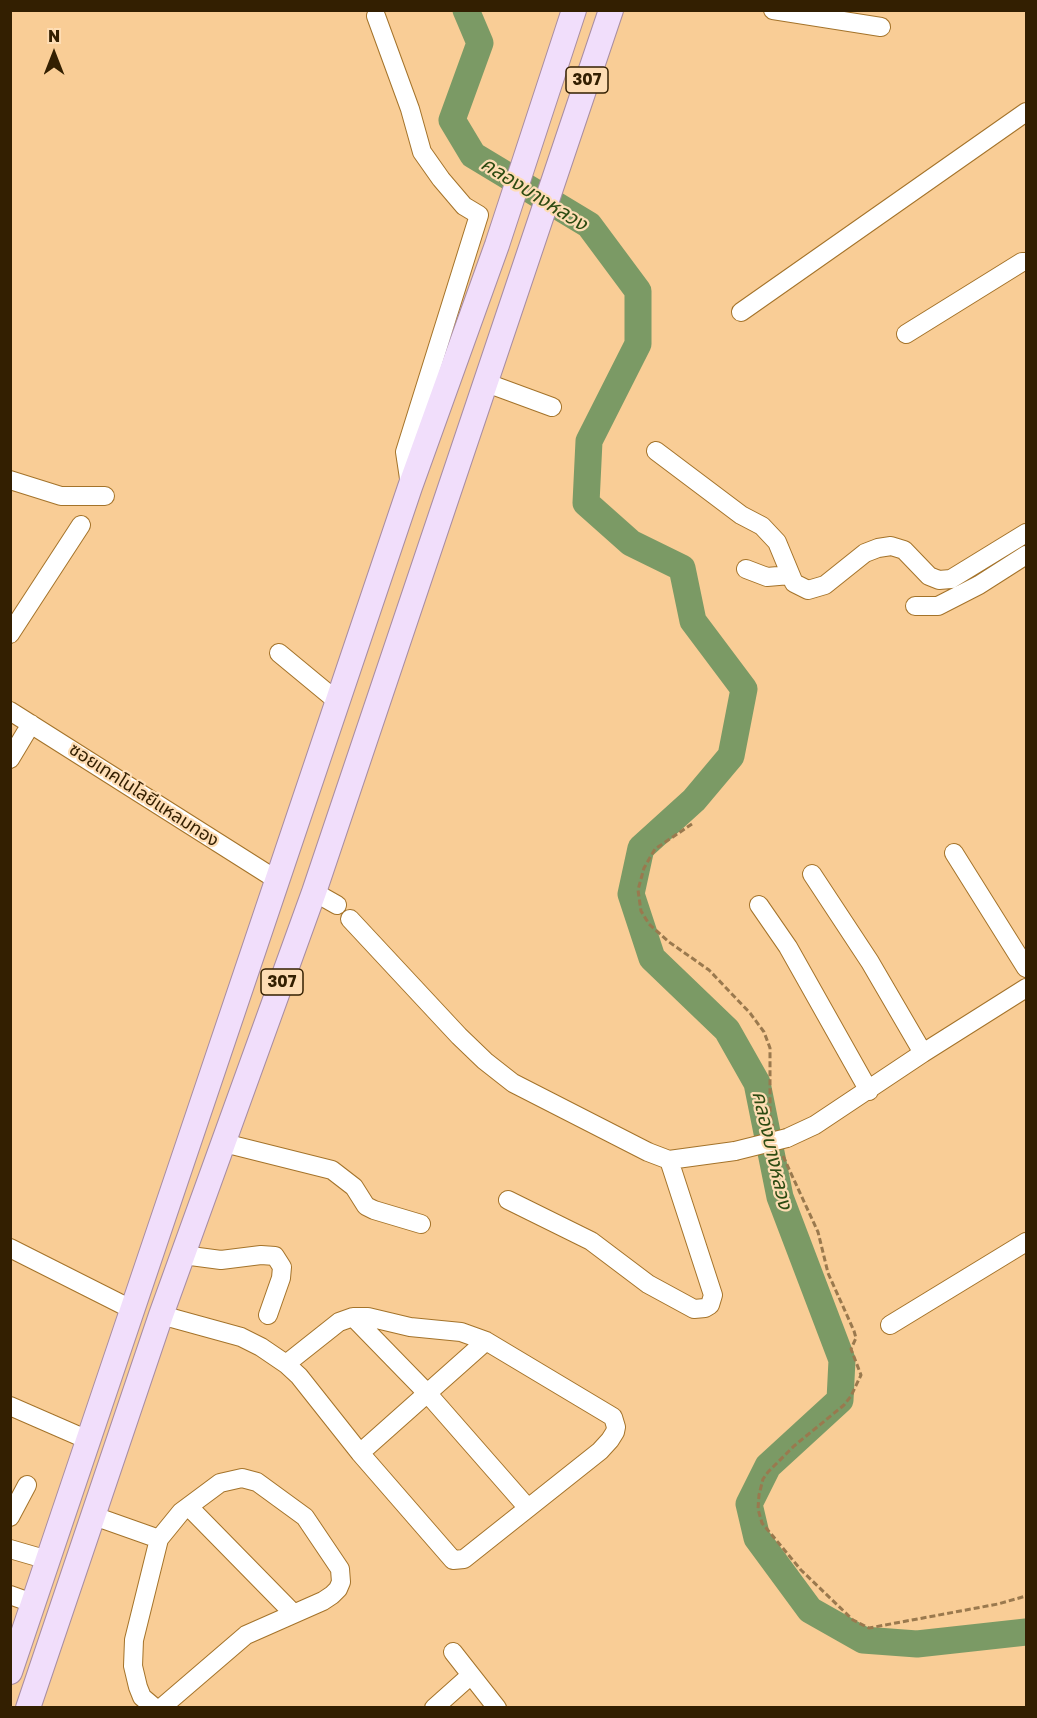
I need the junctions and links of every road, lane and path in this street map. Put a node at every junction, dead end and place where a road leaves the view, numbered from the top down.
1 (574, 10) edge
2 (610, 10) edge
3 (773, 10) edge
4 (376, 16) dead end
5 (881, 27) dead end
6 (1026, 112) edge
7 (1026, 262) edge
8 (741, 312) dead end
9 (906, 334) dead end
10 (484, 382) junction
11 (552, 407) dead end
12 (656, 451) dead end
13 (10, 480) edge
14 (410, 487) junction
15 (105, 496) dead end
16 (81, 525) dead end
17 (1026, 533) edge
18 (1026, 555) edge
19 (746, 569) dead end
20 (790, 575) junction
21 (915, 606) dead end
22 (10, 634) edge
23 (279, 653) dead end
24 (338, 701) junction
25 (10, 711) edge
26 (31, 724) junction
27 (10, 759) edge
28 (692, 824) dead end
29 (954, 853) dead end
30 (812, 874) dead end
31 (277, 880) junction
32 (314, 892) junction
33 (337, 905) dead end
34 (759, 905) dead end
35 (350, 919) dead end
36 (1026, 968) edge
37 (1026, 988) edge
38 (923, 1053) junction
39 (869, 1091) junction
40 (781, 1141) junction
41 (225, 1143) junction
42 (669, 1160) junction
43 (508, 1200) dead end
44 (421, 1224) dead end
45 (1026, 1242) edge
46 (10, 1248) edge
47 (183, 1255) junction
48 (133, 1310) junction
49 (161, 1315) junction
50 (268, 1315) dead end
51 (353, 1317) junction
52 (890, 1324) dead end
53 (486, 1341) junction
54 (286, 1364) junction
55 (428, 1394) junction
56 (10, 1406) edge
57 (88, 1440) junction
58 (360, 1453) junction
59 (27, 1485) dead end
60 (66, 1507) junction
61 (189, 1507) junction
62 (527, 1507) junction
63 (94, 1516) junction
64 (10, 1517) edge
65 (159, 1539) junction
66 (10, 1549) edge
67 (48, 1560) junction
68 (10, 1595) edge
69 (1026, 1596) edge
70 (35, 1604) junction
71 (293, 1613) junction
72 (453, 1652) dead end
73 (10, 1672) edge
74 (471, 1675) junction
75 (28, 1707) edge
76 (155, 1707) edge
77 (161, 1707) edge
78 (434, 1707) edge
79 (497, 1707) edge

1 - 14 main road, 307
2 - 10 main road, 307
3 - 5 street
4 - 14 street
6 - 8 street
7 - 9 street
10 - 11 street
10 - 32 main road, 307
12 - 20 street
13 - 15 street
14 - 24 main road, 307
16 - 22 street
17 - 20 street
18 - 21 street
19 - 20 street
23 - 24 street
24 - 31 main road, 307
25 - 26 street, ซอยเทคโนโลยีแหลมทอง
26 - 27 street
26 - 31 street, ซอยเทคโนโลยีแหลมทอง
28 - 40 path
29 - 36 street
30 - 38 street
31 - 48 main road, 307
32 - 33 street
32 - 41 main road, 307
34 - 39 street
35 - 42 street
37 - 38 street
38 - 39 street
39 - 40 street
40 - 42 street, bridge
40 - 69 path
41 - 44 street
41 - 47 main road, 307
42 - 43 street
45 - 52 street
46 - 48 street
47 - 49 main road, 307
47 - 50 street
48 - 57 main road, 307
49 - 54 street
49 - 63 main road, 307
51 - 53 street
51 - 54 street
51 - 55 street
53 - 55 street
53 - 62 street
54 - 58 street
55 - 58 street
55 - 62 street
56 - 57 street
57 - 60 main road, 307
58 - 62 street
59 - 64 street
60 - 63 main road
60 - 67 main road, 307
61 - 65 street
61 - 71 street
61 - 71 street
63 - 65 street
63 - 75 main road, 307
65 - 76 street
66 - 67 street
67 - 70 main road, 307
68 - 70 street
70 - 73 main road, 307
71 - 77 street
72 - 74 street
74 - 78 street
74 - 79 street

